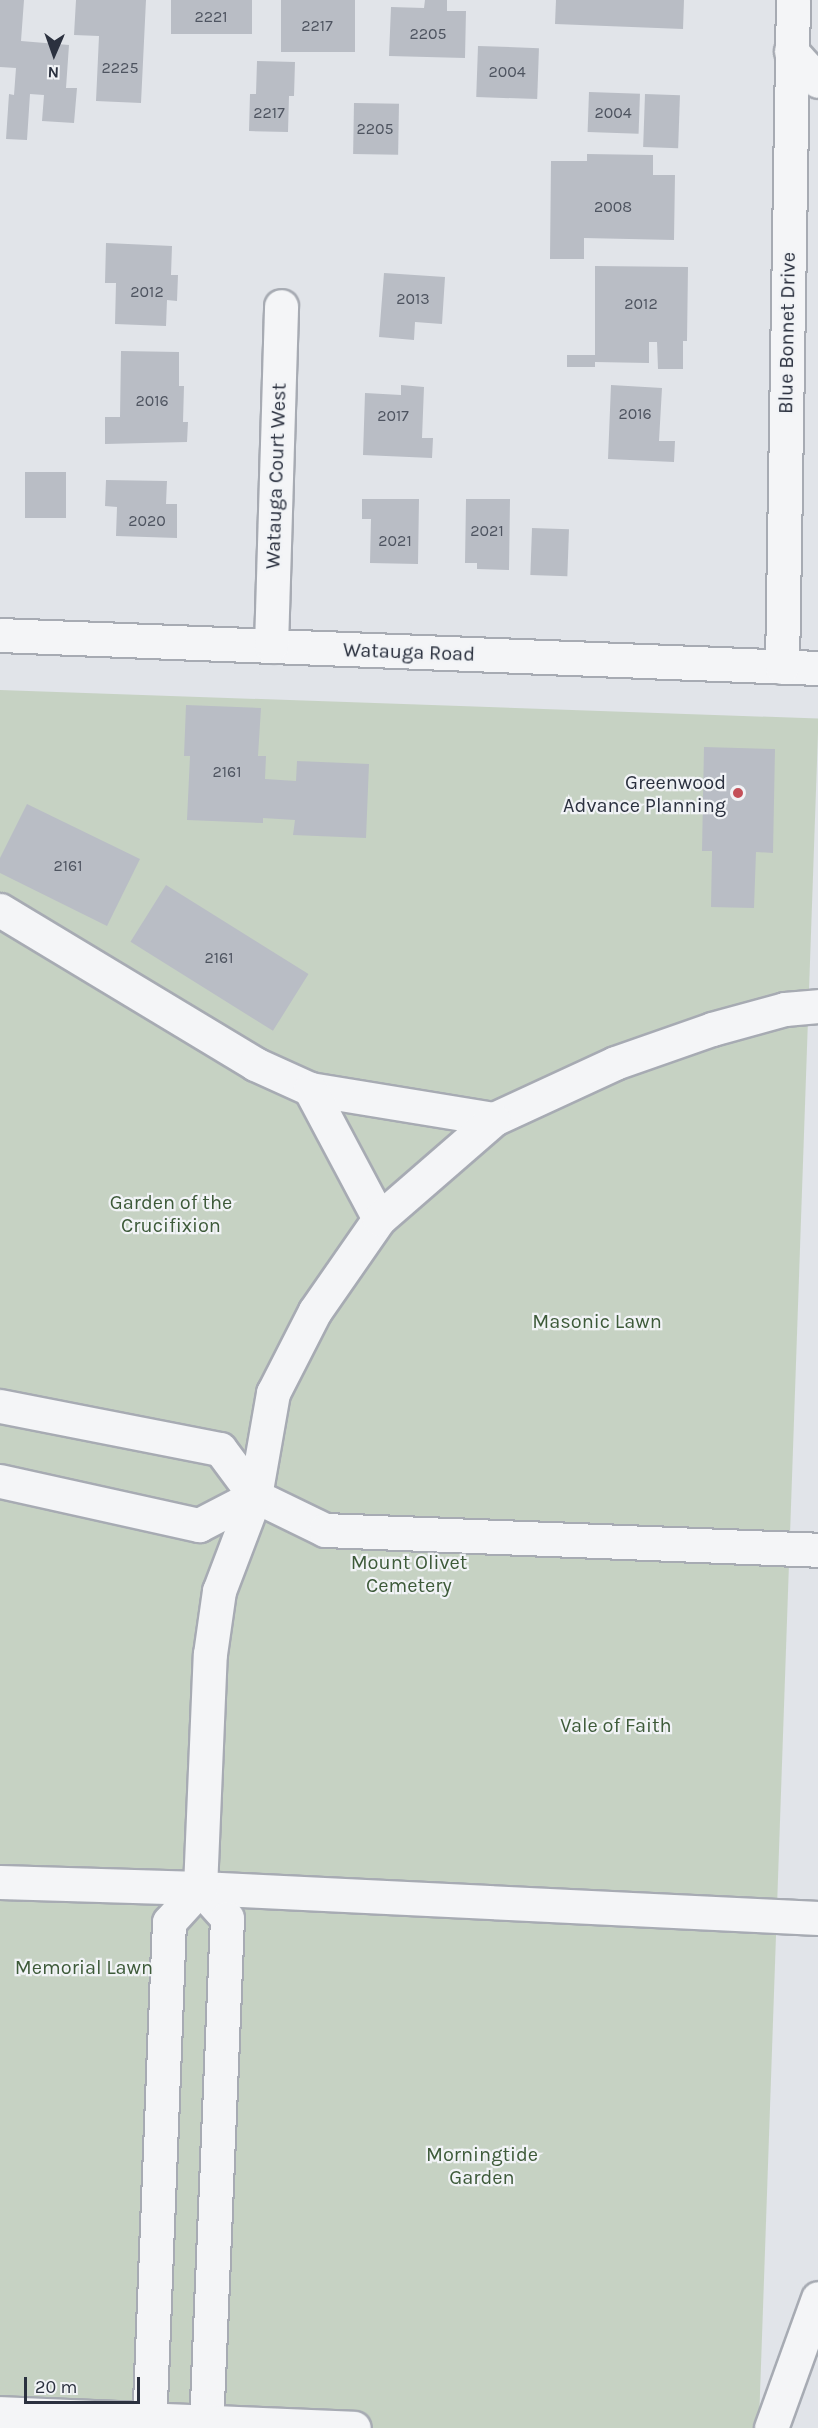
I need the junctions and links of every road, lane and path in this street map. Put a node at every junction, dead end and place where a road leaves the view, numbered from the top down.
1 (793, 0) edge
2 (790, 51) junction
3 (818, 81) edge
4 (281, 306) dead end
5 (0, 635) edge
6 (272, 646) junction
7 (782, 667) junction
8 (818, 668) edge
9 (0, 910) edge
10 (818, 1006) edge
11 (310, 1089) junction
12 (494, 1119) junction
13 (379, 1220) junction
14 (0, 1406) edge
15 (0, 1481) edge
16 (255, 1496) junction
17 (818, 1550) edge
18 (0, 1882) edge
19 (200, 1888) junction
20 (818, 1918) edge
21 (818, 2298) edge
22 (0, 2413) edge
23 (149, 2424) edge
24 (206, 2425) edge
25 (354, 2428) edge
26 (771, 2428) edge

1 - 2 street, Blue Bonnet Drive
2 - 3 street
2 - 7 street, Blue Bonnet Drive
4 - 6 street, Watauga Court West
5 - 6 street, Watauga Road
6 - 7 street, Watauga Road
7 - 8 street, Watauga Road
9 - 11 street
10 - 12 street
11 - 12 street
11 - 13 street
12 - 13 street
13 - 16 street
14 - 16 street
15 - 16 street
16 - 17 street
16 - 19 street
18 - 19 street
19 - 20 street
19 - 23 street
19 - 24 street
21 - 26 street
22 - 23 street
23 - 24 street
24 - 25 street

